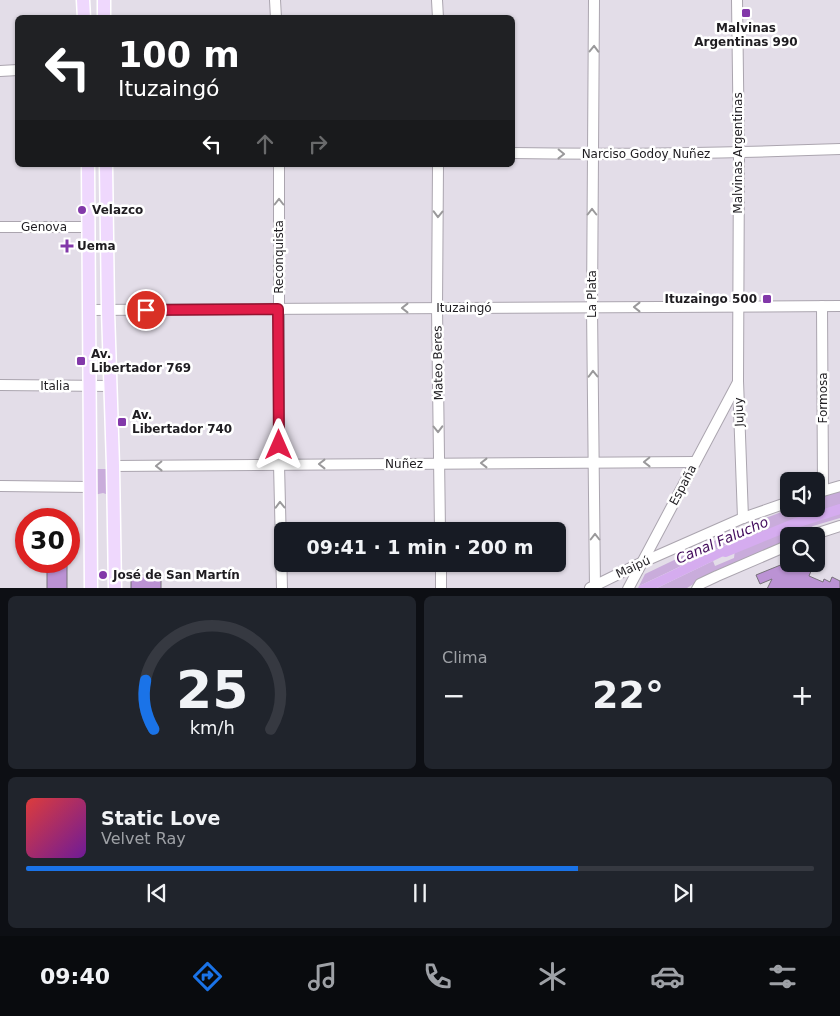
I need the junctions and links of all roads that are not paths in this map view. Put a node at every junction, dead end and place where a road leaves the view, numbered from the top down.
1 (83, 0) edge
2 (104, 0) edge
3 (275, 0) edge
4 (437, 0) edge
5 (594, 0) edge
6 (737, 0) edge
7 (84, 15) edge
8 (104, 15) edge
9 (276, 15) edge
10 (438, 15) edge
11 (15, 70) edge
12 (0, 71) edge
13 (840, 149) edge
14 (515, 153) edge
15 (739, 153) junction
16 (592, 154) junction
17 (88, 167) edge
18 (106, 167) edge
19 (278, 167) edge
20 (438, 167) edge
21 (0, 227) edge
22 (88, 227) junction
23 (738, 306) junction
24 (822, 306) junction
25 (840, 306) edge
26 (437, 308) junction
27 (592, 308) junction
28 (278, 309) junction
29 (89, 310) junction
30 (108, 310) junction
31 (738, 381) junction
32 (0, 386) edge
33 (90, 386) junction
34 (110, 386) junction
35 (695, 462) junction
36 (594, 463) junction
37 (280, 464) junction
38 (438, 464) junction
39 (113, 466) junction
40 (820, 472) edge
41 (0, 486) edge
42 (840, 486) edge
43 (90, 487) junction
44 (825, 490) edge
45 (780, 505) edge
46 (743, 518) junction
47 (440, 522) edge
48 (840, 526) edge
49 (825, 531) edge
50 (780, 549) edge
51 (643, 562) junction
52 (441, 572) edge
53 (91, 588) edge
54 (115, 588) edge
55 (282, 588) edge
56 (441, 588) edge
57 (593, 588) edge
58 (628, 588) edge
59 (697, 588) edge

1 - 7 main road
2 - 8 main road
3 - 9 street
4 - 10 street
16 -> 5 street, La Plata
6 - 15 street, Malvinas Argentinas
11 - 12 street
13 - 15 street, Narciso Godoy Nuñez
14 -> 16 street, Narciso Godoy Nuñez
15 - 16 street, Narciso Godoy Nuñez
15 - 23 street, Malvinas Argentinas
27 -> 16 street, La Plata
17 - 22 main road
18 - 30 main road
28 -> 19 street, Reconquista
20 -> 26 street, Mateo Beres
21 - 22 street, Genova
22 - 29 main road
23 - 24 street, Ituzaingó
23 -> 27 street, Ituzaingó
23 - 31 street, Jujuy
24 - 25 street, Ituzaingó
24 - 40 street, Formosa
26 - 27 street, Ituzaingó
26 -> 28 street, Ituzaingó
26 -> 38 street, Mateo Beres
36 -> 27 street, La Plata
28 - 30 street, Ituzaingó
28 - 37 street, Reconquista
29 - 30 street, Ituzaingó
29 - 33 main road
30 - 34 main road
31 - 35 street, España
31 - 46 street, Jujuy
32 - 33 street, Italia
33 - 34 street, Italia
33 - 43 main road
34 - 39 main road
35 -> 36 street, Nuñez
35 - 51 street, España
36 -> 38 street, Nuñez
57 -> 36 street, La Plata
38 -> 37 street, Nuñez
37 -> 39 street, Nuñez
55 -> 37 street, Reconquista
38 - 47 street, Mateo Beres
39 - 54 main road
41 - 43 street
42 - 44 street
43 - 53 main road
45 - 46 street, Maipú
46 - 51 street, Maipú
48 - 49 street
50 - 59 street
51 - 57 street, Maipú
51 - 58 street, España
52 - 56 street

